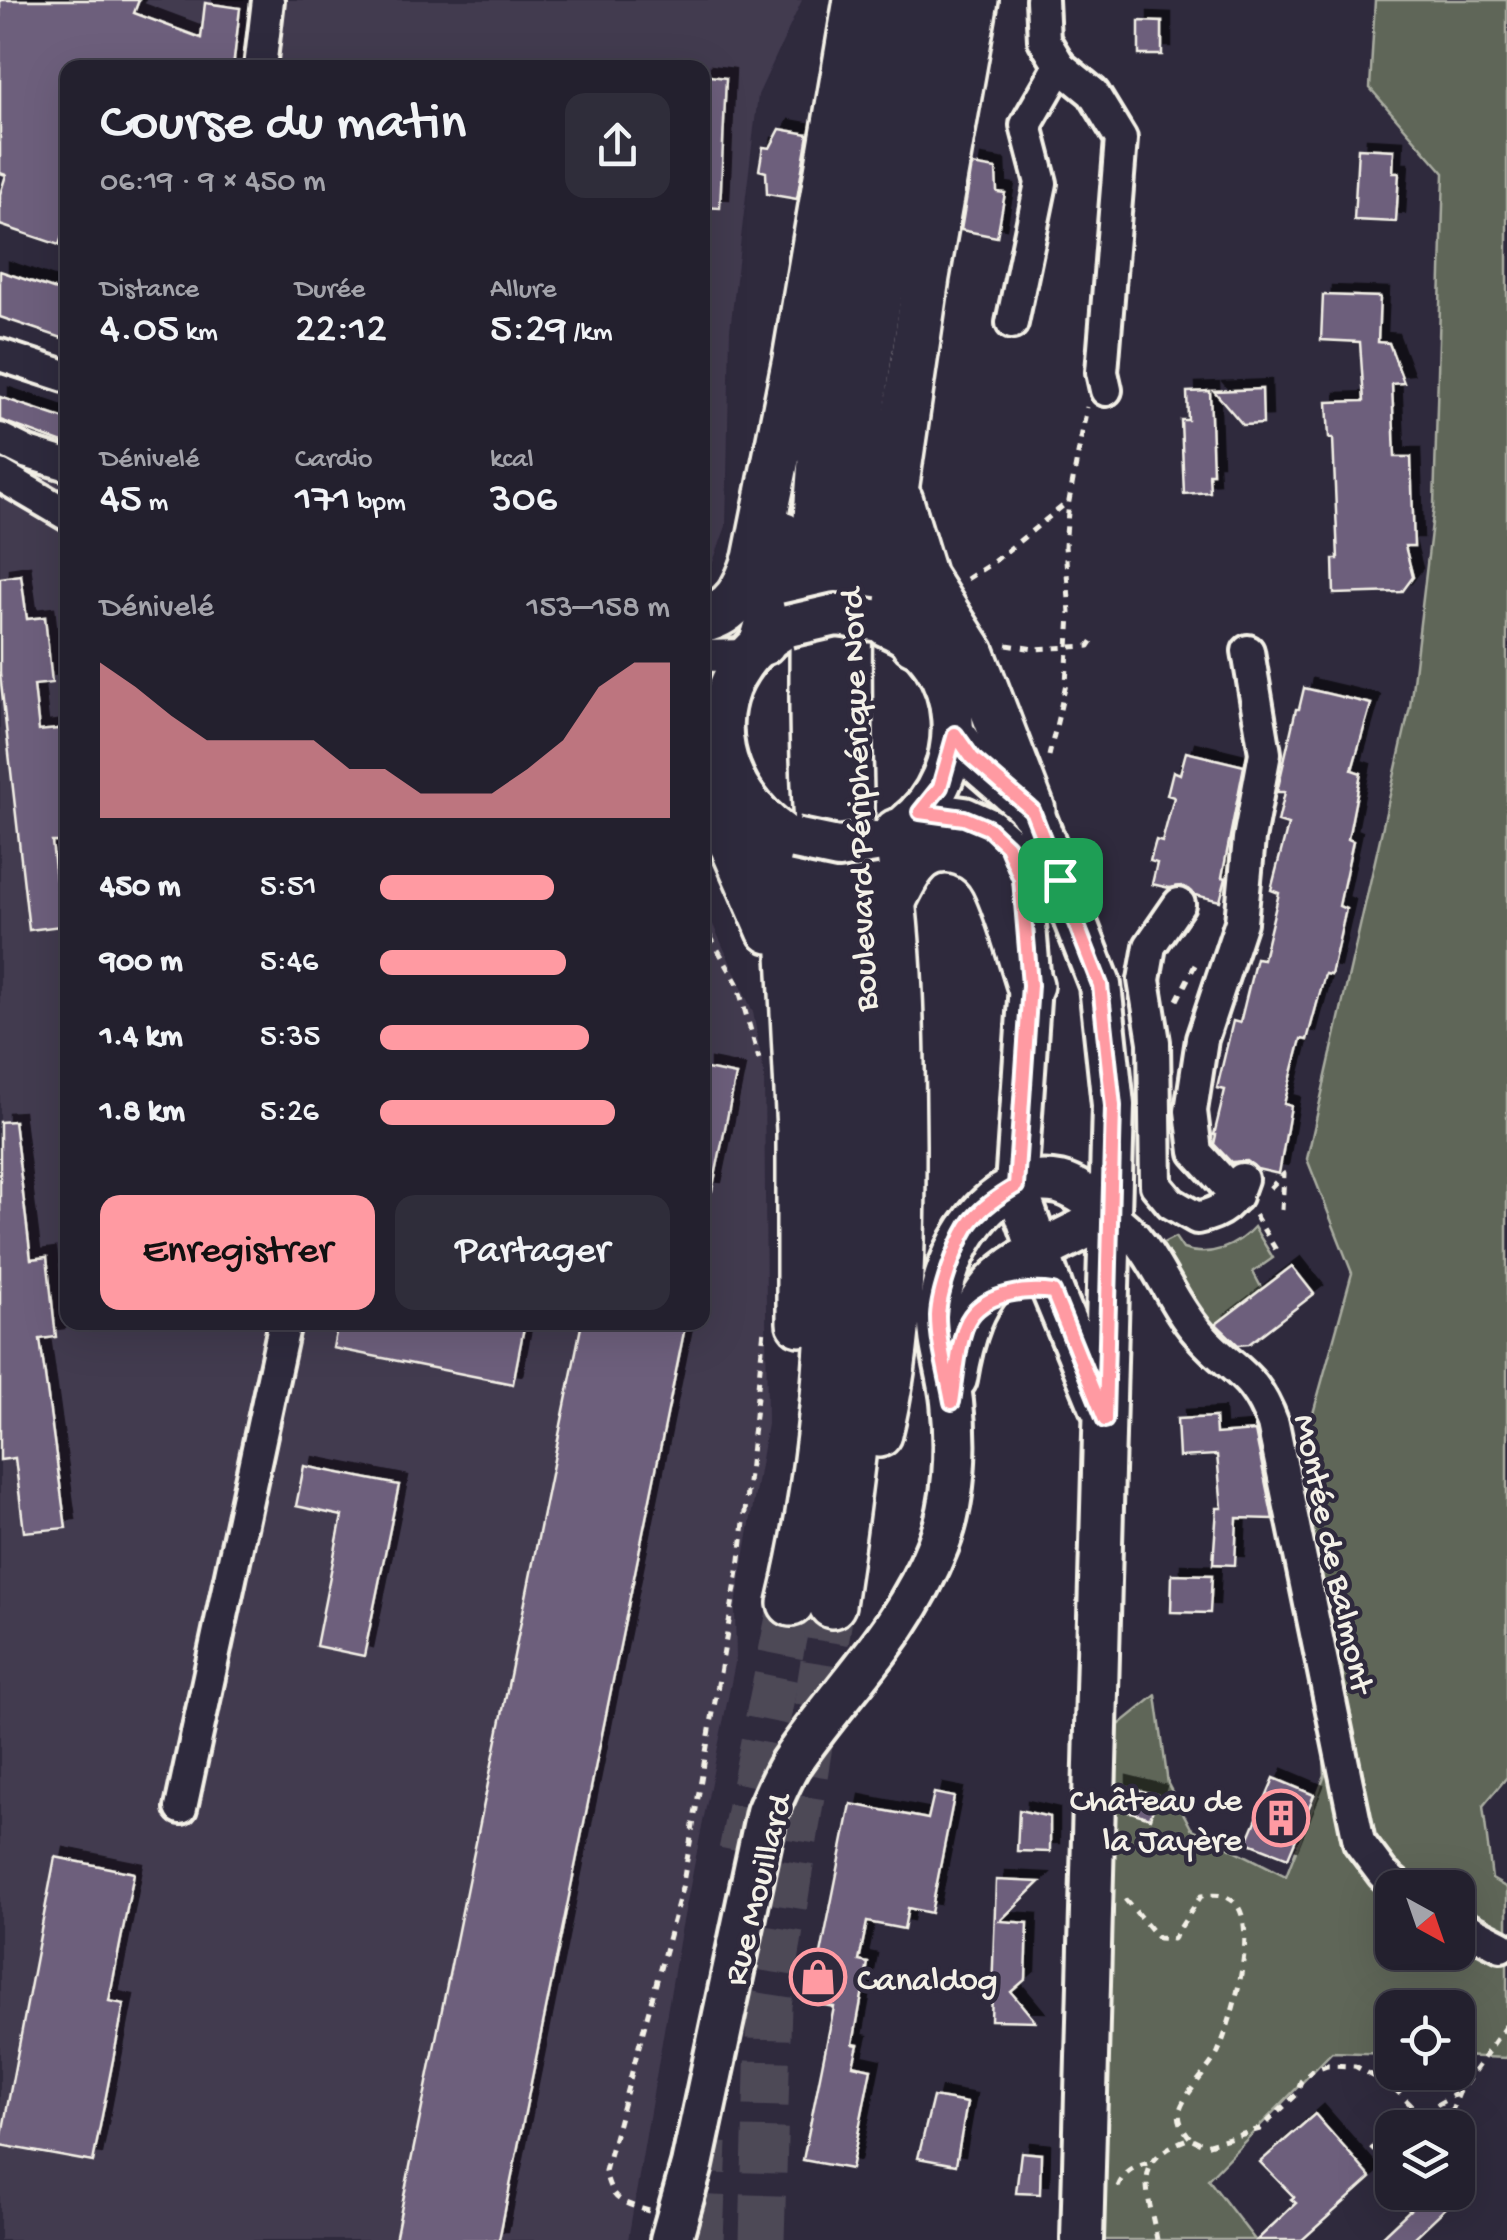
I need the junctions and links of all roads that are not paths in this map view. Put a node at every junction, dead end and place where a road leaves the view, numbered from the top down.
1 (268, 0) edge
2 (857, 0) edge
3 (900, 0) edge
4 (934, 0) edge
5 (975, 0) edge
6 (1042, 0) edge
7 (261, 60) edge
8 (1060, 66) junction
9 (1012, 323) dead end
10 (0, 356) edge
11 (796, 358) junction
12 (60, 375) edge
13 (1104, 381) road end
14 (0, 439) edge
15 (60, 463) edge
16 (0, 475) edge
17 (896, 484) junction
18 (60, 510) edge
19 (710, 616) edge
20 (766, 641) junction
21 (914, 642) junction
22 (1248, 651) dead end
23 (710, 654) edge
24 (712, 729) edge
25 (955, 734) junction
26 (1038, 789) junction
27 (710, 808) edge
28 (755, 813) junction
29 (897, 828) junction
30 (892, 903) junction
31 (1179, 904) dead end
32 (1030, 985) junction
33 (795, 1006) junction
34 (1156, 1185) junction
35 (1016, 1186) junction
36 (1110, 1200) junction
37 (1039, 1252) junction
38 (1053, 1292) junction
39 (972, 1314) junction
40 (283, 1330) edge
41 (952, 1402) junction
42 (1105, 1420) junction
43 (801, 1560) junction
44 (812, 1604) junction
45 (182, 1808) dead end
46 (1380, 1870) edge
47 (1475, 1933) edge
48 (1501, 1946) dead end
49 (674, 2230) edge
50 (1082, 2240) edge

1 - 7 street
2 - 11 highway
3 - 43 highway, Boulevard Périphérique Nord
4 - 44 highway, Boulevard Périphérique Nord
5 - 17 highway
6 - 8 street
8 - 9 street
8 - 13 street
10 - 12 street
11 - 19 highway
11 - 20 highway
14 - 15 street
16 - 18 street
17 - 21 highway
17 - 26 highway
20 - 21 main road, bridge
20 - 23 street
20 - 24 main road
21 - 25 main road
22 - 34 street
24 - 28 main road
25 - 26 main road
25 - 29 main road
26 - 36 main road
27 - 33 highway
28 - 29 main road, bridge
28 - 33 highway
29 - 30 highway
29 - 32 main road
30 - 32 highway
30 - 44 highway
31 - 34 street
32 - 35 main road
33 - 43 highway
34 - 36 street
35 - 36 main road
35 - 37 main road
35 - 41 main road, Rue Mouillard
36 - 37 main road, Rue Mouillard
36 - 42 main road
36 - 46 street, Montée de Balmont
37 - 38 main road
37 - 39 main road, Rue Mouillard
38 - 39 main road
38 - 42 main road
39 - 41 main road, Rue Mouillard
40 - 45 street
41 - 49 main road, Rue Mouillard
42 - 50 main road
43 - 44 highway, Boulevard Périphérique Nord
47 - 48 street

